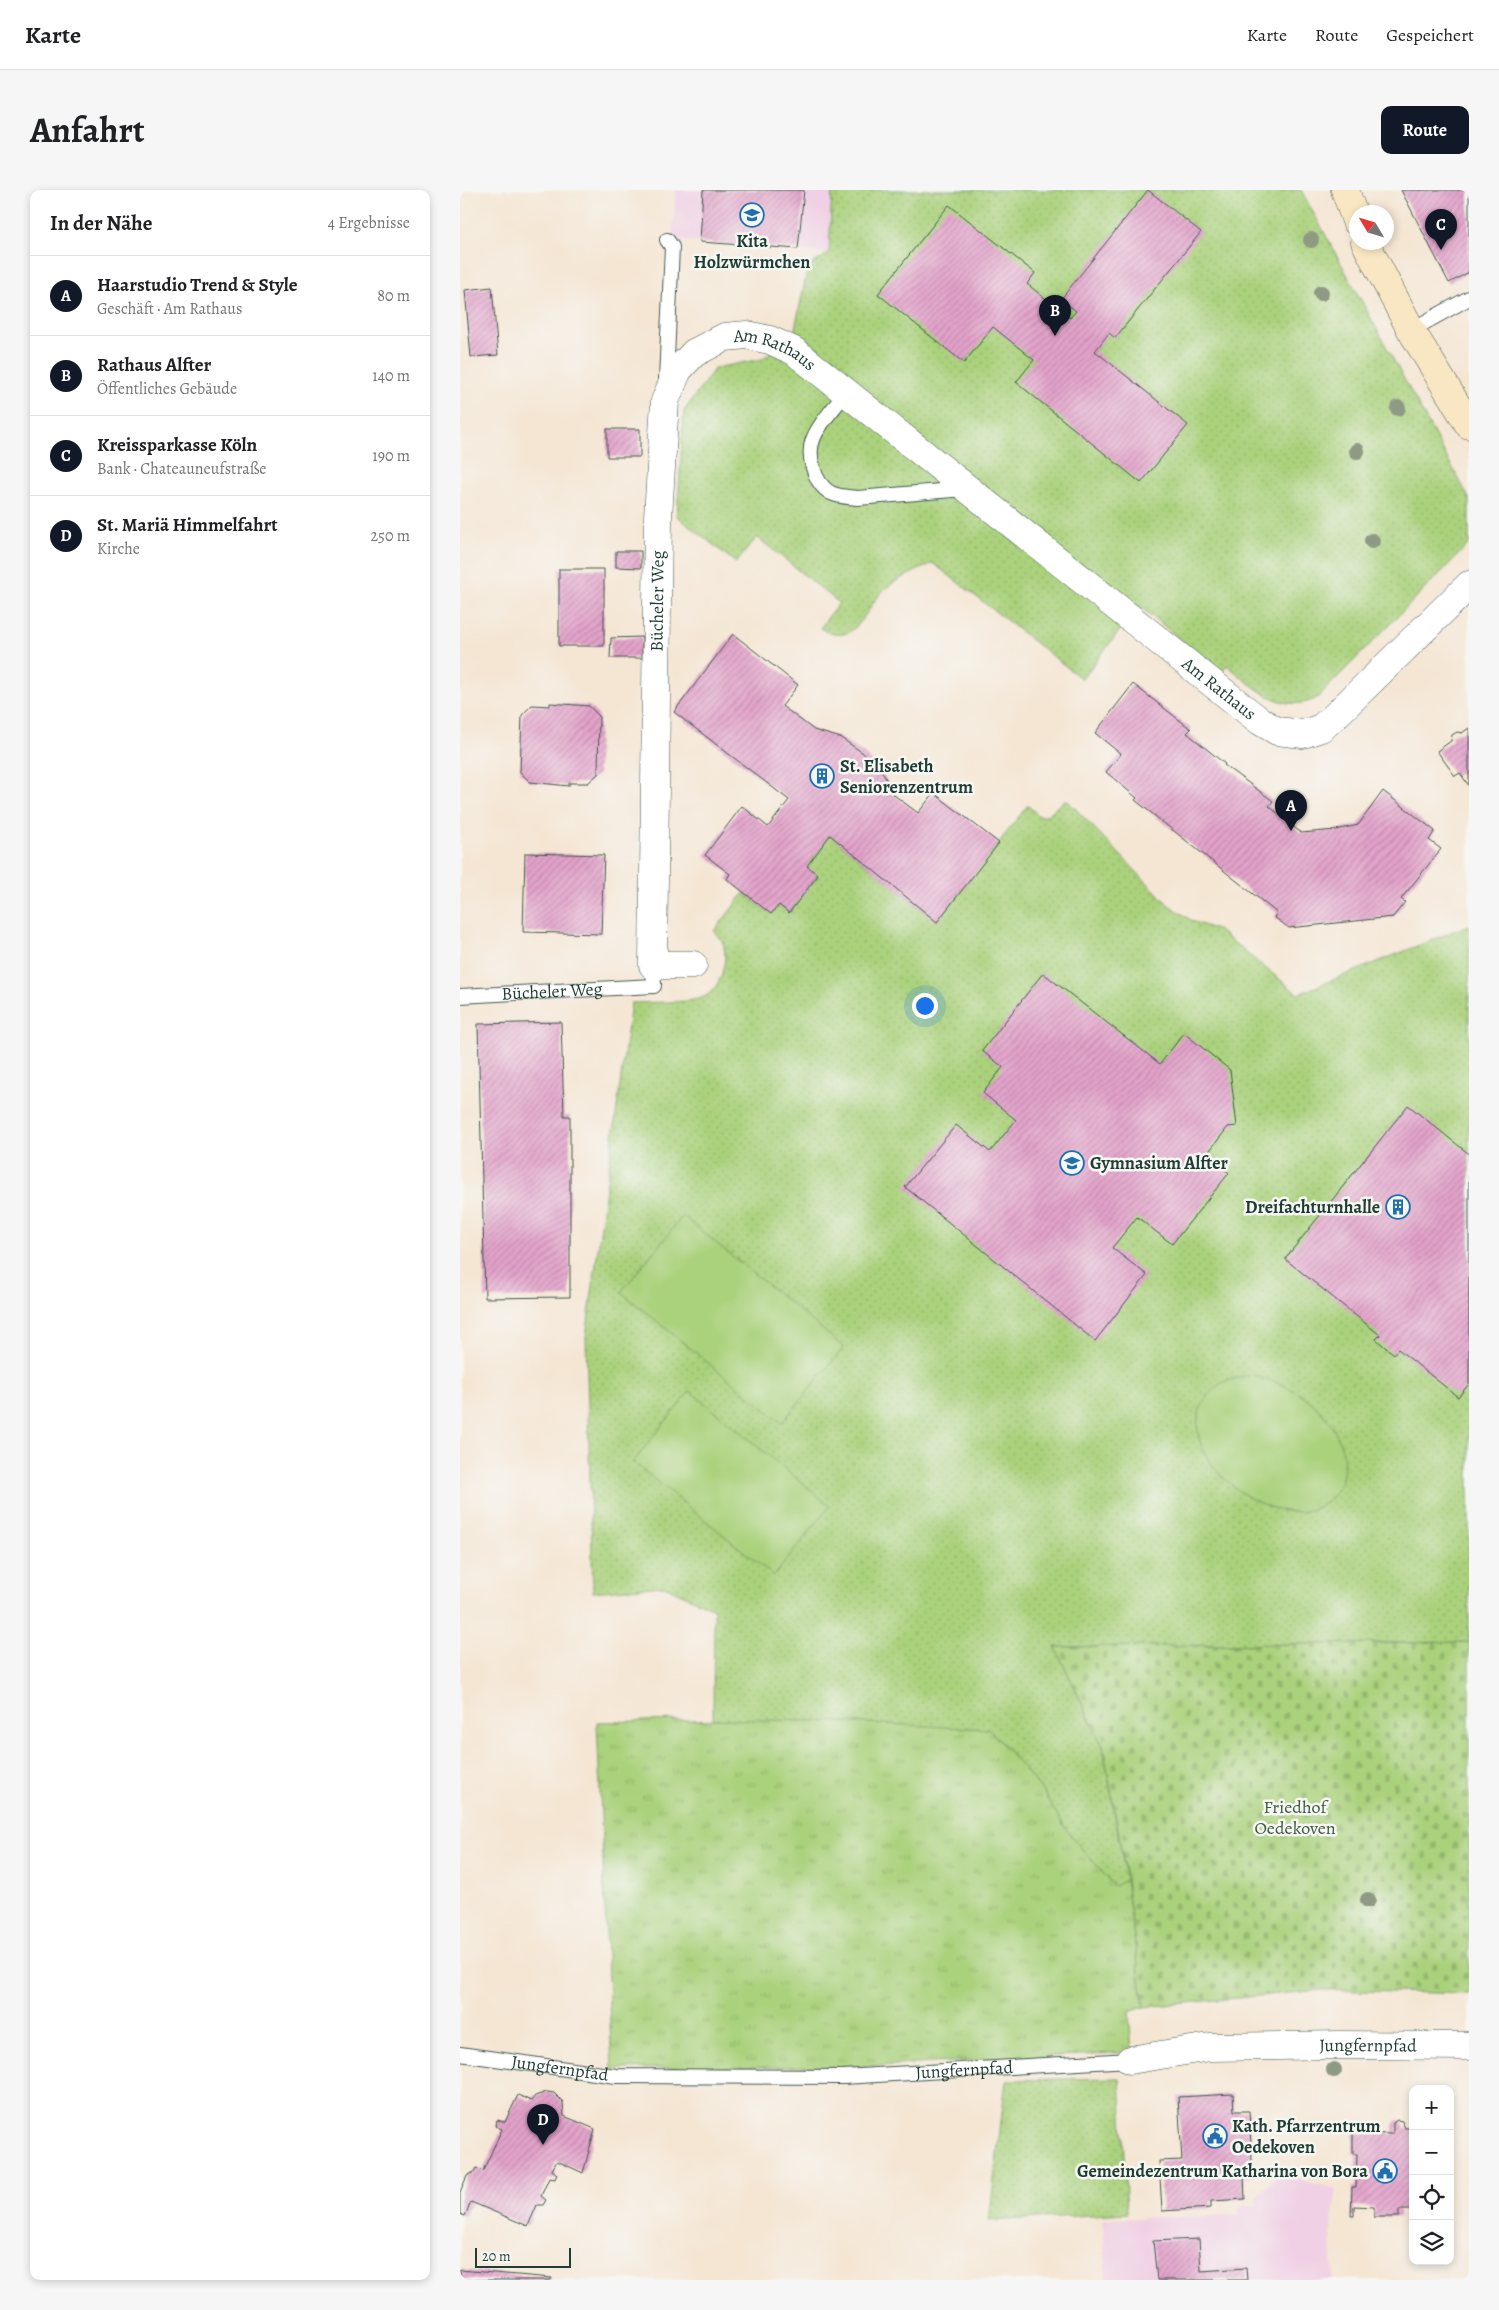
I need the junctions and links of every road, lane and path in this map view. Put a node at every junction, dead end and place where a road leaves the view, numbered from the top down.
1 (1345, 190) edge
2 (1350, 205) edge
3 (667, 240) dead end
4 (1369, 250) edge
5 (1469, 298) edge
6 (1411, 330) junction
7 (846, 393) junction
8 (665, 402) junction
9 (1469, 426) edge
10 (966, 488) junction
11 (1469, 585) edge
12 (653, 965) junction
13 (693, 965) dead end
14 (460, 996) edge
15 (1469, 2046) edge
16 (460, 2054) edge
17 (1130, 2060) joint

1 - 2 street
3 - 8 lane, Bücheler Weg
4 - 6 street
5 - 6 lane
6 - 9 street
7 - 8 street, Am Rathaus
7 - 10 street, Am Rathaus
7 - 10 lane
8 - 12 street, Bücheler Weg
10 - 11 street, Am Rathaus
12 - 13 street
12 - 14 lane, Bücheler Weg
15 - 17 street, Jungfernpfad
16 - 17 lane, Jungfernpfad

